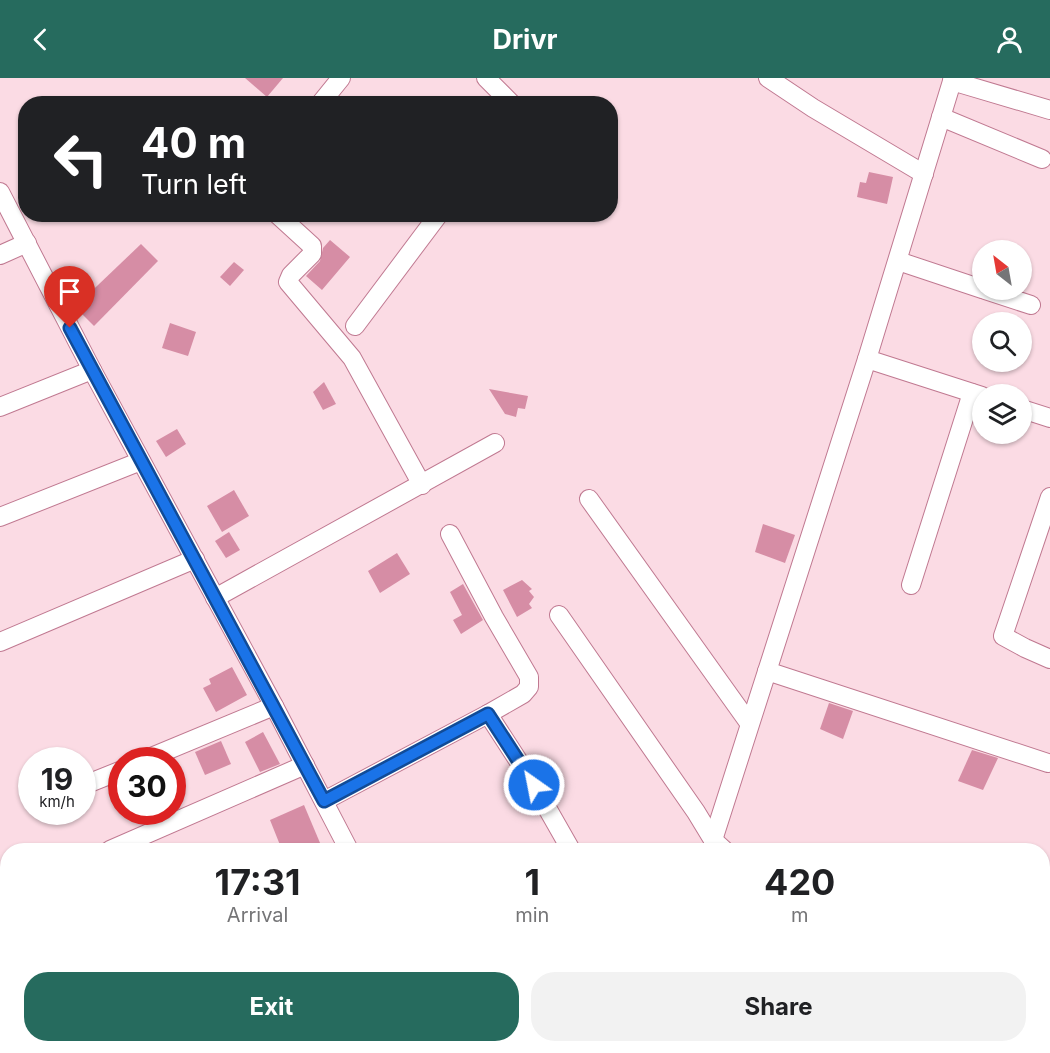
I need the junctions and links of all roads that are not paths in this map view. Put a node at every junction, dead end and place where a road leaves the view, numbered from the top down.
1 (341, 78) edge
2 (486, 78) edge
3 (768, 78) edge
4 (953, 79) edge
5 (326, 96) edge
6 (504, 96) edge
7 (1050, 110) edge
8 (941, 117) junction
9 (1042, 159) dead end
10 (924, 174) junction
11 (0, 192) edge
12 (286, 222) edge
13 (433, 222) edge
14 (27, 243) junction
15 (0, 255) edge
16 (898, 261) junction
17 (972, 285) edge
18 (1018, 300) edge
19 (1031, 304) dead end
20 (355, 326) dead end
21 (867, 359) junction
22 (92, 370) junction
23 (972, 393) edge
24 (0, 407) edge
25 (972, 409) edge
26 (1032, 412) edge
27 (1050, 418) edge
28 (495, 444) dead end
29 (141, 461) junction
30 (422, 485) junction
31 (1050, 496) edge
32 (589, 500) dead end
33 (0, 517) edge
34 (450, 534) dead end
35 (195, 560) junction
36 (911, 585) dead end
37 (215, 597) junction
38 (559, 615) dead end
39 (0, 642) edge
40 (1050, 659) edge
41 (767, 671) junction
42 (274, 706) junction
43 (488, 714) junction
44 (749, 723) junction
45 (175, 747) edge
46 (1048, 763) dead end
47 (305, 765) junction
48 (324, 801) junction
49 (126, 843) edge
50 (345, 843) edge
51 (567, 843) edge
52 (717, 843) edge
53 (719, 843) edge

1 - 5 street
2 - 6 street
3 - 10 street
4 - 7 street
4 - 8 street
8 - 9 street
8 - 10 street
10 - 16 street
11 - 14 street
12 - 30 street
13 - 20 street
14 - 15 street
14 - 22 street
16 - 17 street
16 - 21 street
18 - 19 street
21 - 23 street
21 - 41 street
22 - 24 street
22 - 29 street
25 - 36 street
26 - 27 street
28 - 30 street
29 - 33 street
29 - 35 street
30 - 37 street
31 - 40 street
32 - 44 street
34 - 43 street
35 - 37 street
35 - 39 street
37 - 42 street
38 - 52 street
41 - 44 street
41 - 46 street
42 - 45 street
42 - 47 street
43 - 48 street
43 - 51 street
44 - 53 street
47 - 48 street
47 - 49 street
48 - 50 street

